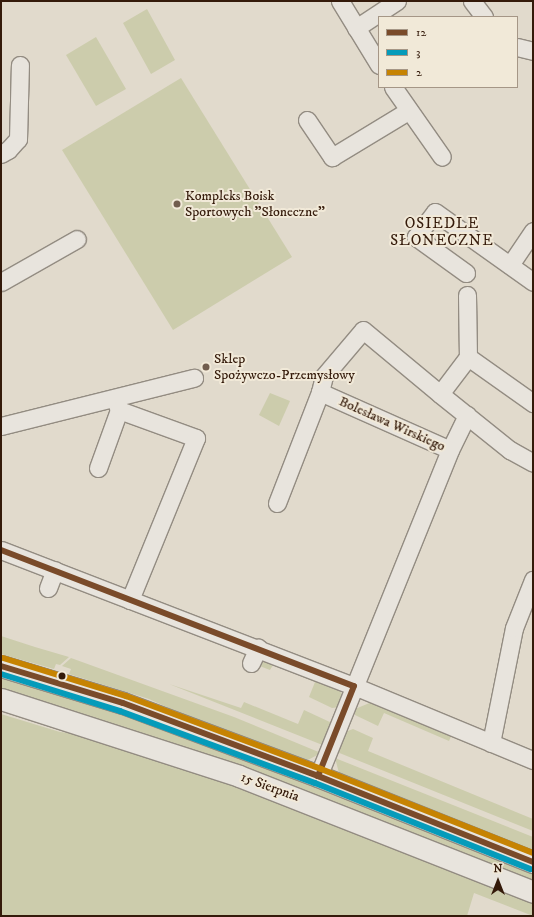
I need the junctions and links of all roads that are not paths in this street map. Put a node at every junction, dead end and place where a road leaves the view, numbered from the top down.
1 (340, 1) edge
2 (397, 1) edge
3 (472, 1) edge
4 (483, 16) edge
5 (356, 28) junction
6 (518, 47) edge
7 (533, 51) edge
8 (378, 63) edge
9 (20, 65) dead end
10 (394, 88) edge
11 (408, 111) junction
12 (307, 120) dead end
13 (1, 154) edge
14 (442, 157) dead end
15 (533, 231) edge
16 (77, 239) dead end
17 (510, 265) junction
18 (466, 273) dead end
19 (1, 282) edge
20 (533, 282) edge
21 (467, 295) dead end
22 (468, 357) junction
23 (194, 378) dead end
24 (320, 392) junction
25 (440, 394) junction
26 (533, 403) edge
27 (117, 404) junction
28 (467, 415) junction
29 (1, 426) edge
30 (450, 450) junction
31 (533, 463) edge
32 (98, 468) dead end
33 (277, 503) dead end
34 (1, 550) edge
35 (55, 570) junction
36 (533, 580) edge
37 (48, 588) dead end
38 (130, 600) junction
39 (1, 666) edge
40 (354, 686) junction
41 (1, 699) edge
42 (491, 744) junction
43 (533, 760) edge
44 (318, 776) junction
45 (533, 862) edge
46 (533, 892) edge

1 - 5 street
2 - 5 street
3 - 4 street
5 - 8 street
6 - 7 street
9 - 13 street
10 - 11 street
11 - 12 street
11 - 14 street
15 - 17 street
16 - 19 street
17 - 18 street
17 - 20 street
21 - 22 street
22 - 25 street
22 - 26 street
23 - 27 street
24 - 25 street
24 - 30 street, Bolesława Wirskiego
24 - 33 street
25 - 28 street
27 - 29 street
27 - 32 street
27 - 38 street
28 - 30 street
28 - 31 street
30 - 40 street, Bolesława Wirskiego
34 - 35 street
35 - 37 street
35 - 38 street
36 - 42 street
38 - 40 street
39 - 44 street, 15 Sierpnia
40 - 42 street
40 - 44 street, Bolesława Wirskiego
41 - 46 street, 15 Sierpnia
42 - 43 street
44 - 45 street, 15 Sierpnia

